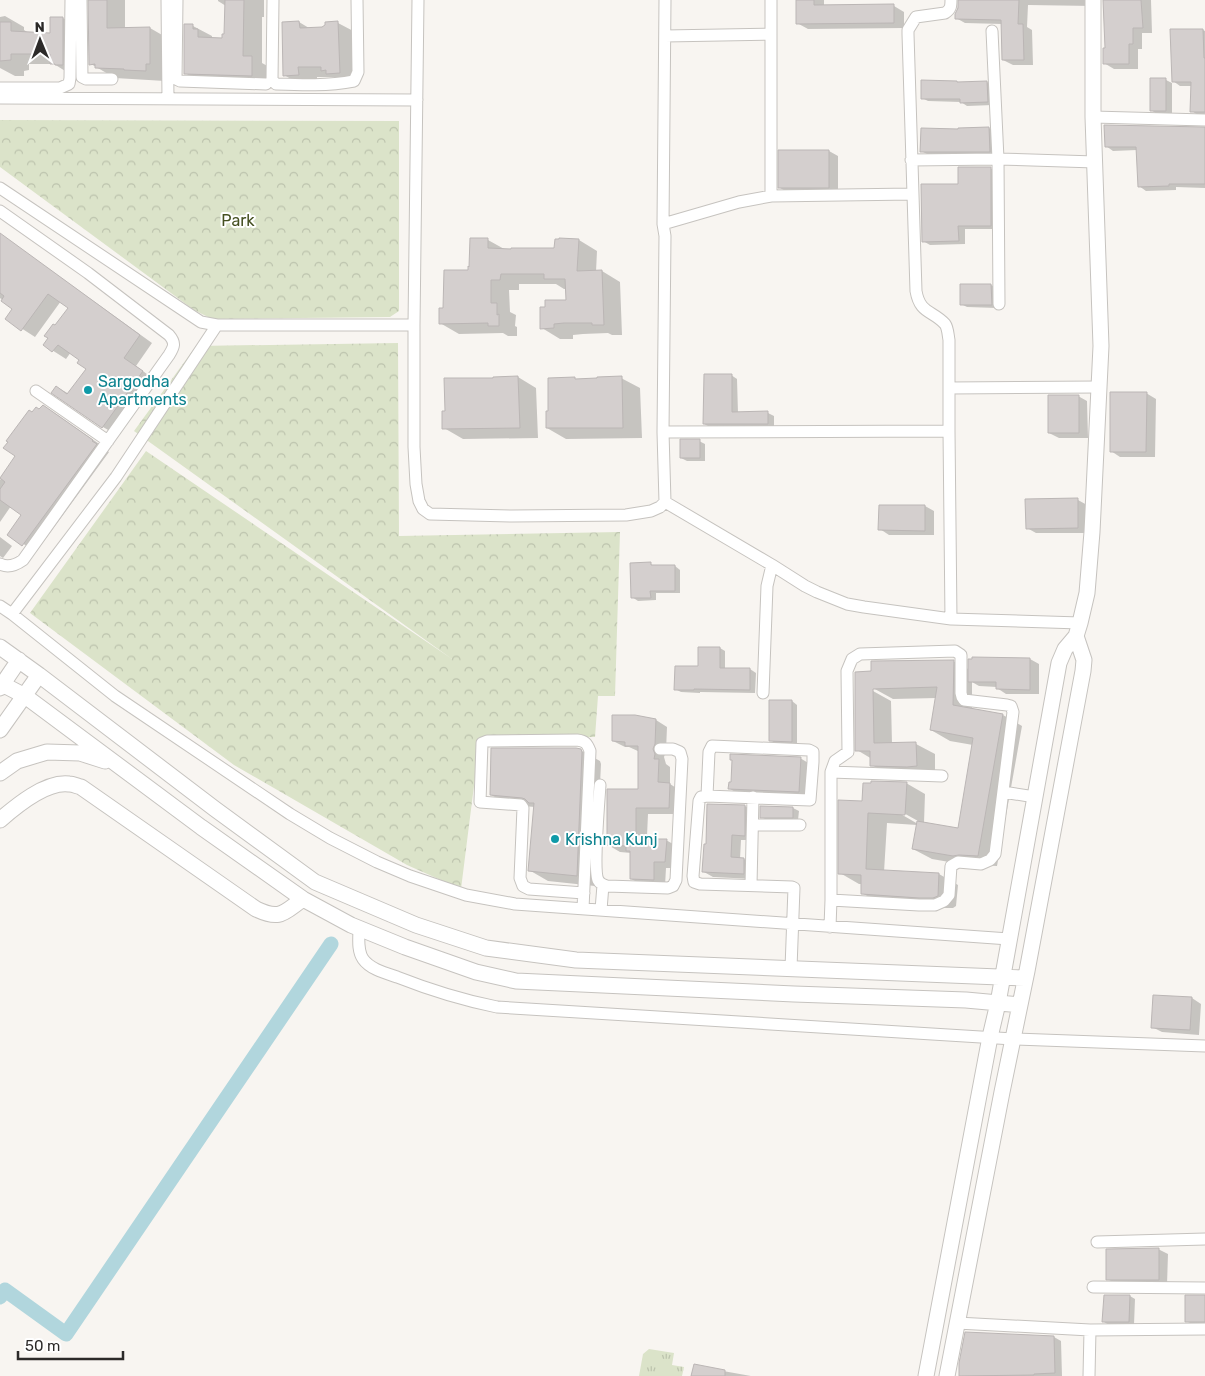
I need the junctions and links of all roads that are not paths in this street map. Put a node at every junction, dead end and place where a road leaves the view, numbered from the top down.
1 (71, 0) edge
2 (81, 0) edge
3 (167, 0) edge
4 (177, 0) edge
5 (266, 0) edge
6 (273, 0) edge
7 (357, 0) edge
8 (418, 0) edge
9 (665, 0) edge
10 (771, 0) edge
11 (951, 0) edge
12 (1093, 0) edge
13 (992, 31) dead end
14 (771, 34) junction
15 (665, 36) junction
16 (112, 79) dead end
17 (266, 84) junction
18 (0, 88) edge
19 (0, 98) edge
20 (168, 99) junction
21 (266, 99) junction
22 (417, 100) junction
23 (1093, 118) junction
24 (1205, 120) edge
25 (998, 159) junction
26 (911, 160) junction
27 (1095, 162) junction
28 (0, 188) edge
29 (912, 194) junction
30 (770, 196) junction
31 (0, 211) edge
32 (663, 224) junction
33 (999, 304) dead end
34 (414, 325) junction
35 (217, 326) junction
36 (1099, 387) junction
37 (949, 388) junction
38 (36, 391) dead end
39 (949, 431) junction
40 (663, 432) junction
41 (108, 441) junction
42 (664, 502) junction
43 (0, 564) edge
44 (772, 565) junction
45 (0, 606) edge
46 (12, 614) junction
47 (951, 619) junction
48 (1078, 629) junction
49 (0, 647) edge
50 (19, 660) junction
51 (39, 675) junction
52 (1, 685) edge
53 (763, 693) dead end
54 (25, 696) junction
55 (0, 730) edge
56 (660, 749) dead end
57 (119, 766) junction
58 (831, 772) junction
59 (0, 773) edge
60 (942, 776) dead end
61 (600, 785) dead end
62 (1003, 792) junction
63 (707, 796) junction
64 (753, 797) junction
65 (1035, 797) junction
66 (0, 820) edge
67 (752, 825) junction
68 (800, 826) dead end
69 (603, 885) junction
70 (751, 885) junction
71 (584, 893) junction
72 (304, 899) junction
73 (831, 900) junction
74 (584, 909) junction
75 (601, 910) junction
76 (793, 924) junction
77 (830, 927) junction
78 (358, 928) junction
79 (1009, 939) junction
80 (791, 968) junction
81 (1003, 978) junction
82 (1025, 978) junction
83 (998, 1003) junction
84 (1020, 1005) junction
85 (990, 1037) junction
86 (1013, 1039) junction
87 (1205, 1046) edge
88 (1205, 1239) edge
89 (1097, 1242) dead end
90 (1092, 1287) dead end
91 (1205, 1288) edge
92 (957, 1323) junction
93 (1205, 1329) edge
94 (1090, 1330) junction
95 (926, 1376) edge
96 (946, 1376) edge
97 (1089, 1376) edge

1 - 18 street
2 - 16 street
3 - 20 street
4 - 17 street
5 - 17 street
6 - 7 street
8 - 22 street
9 - 15 street
10 - 14 street
11 - 26 street
12 - 23 main road
13 - 25 street
14 - 15 street
14 - 30 street
15 - 32 street
17 - 21 street
19 - 20 street
20 - 21 street
21 - 22 street
22 - 34 street
23 - 24 street
23 - 27 main road
25 - 26 street
25 - 27 street
25 - 33 street
26 - 29 street
27 - 36 main road
28 - 35 street
29 - 30 street
29 - 37 street
30 - 32 street
31 - 41 street
32 - 40 street
34 - 35 street
34 - 42 street
35 - 46 street
36 - 37 street
36 - 48 main road
37 - 39 street
38 - 41 street
39 - 40 street
39 - 47 street
40 - 42 street
41 - 43 street
42 - 44 street
44 - 47 street
44 - 53 street
45 - 46 street
46 - 74 street
47 - 48 street
48 - 65 main road
48 - 82 main road
49 - 50 main road
50 - 51 main road
50 - 52 main road
51 - 54 main road
51 - 80 main road
52 - 54 main road
54 - 55 main road
54 - 57 main road
56 - 69 street
57 - 59 main road
57 - 72 main road
58 - 60 street
58 - 62 street
58 - 73 street
61 - 69 street
62 - 65 street
62 - 73 street
63 - 64 street
63 - 64 street
63 - 70 street
64 - 67 street
65 - 79 main road
66 - 72 main road
67 - 68 street
67 - 70 street
69 - 75 street
70 - 76 street
71 - 71 street
71 - 74 street
72 - 78 main road
73 - 77 street
74 - 75 street
75 - 76 street
76 - 77 street
76 - 80 street
77 - 79 street
78 - 83 main road
78 - 85 street
79 - 81 main road
80 - 81 main road
81 - 82 main road
81 - 83 main road
82 - 84 main road
83 - 84 main road
83 - 85 main road
84 - 86 main road
85 - 86 street
85 - 95 main road
86 - 87 street
86 - 92 main road
88 - 89 street
90 - 91 street
92 - 94 street
92 - 96 main road
93 - 94 street
94 - 97 street

